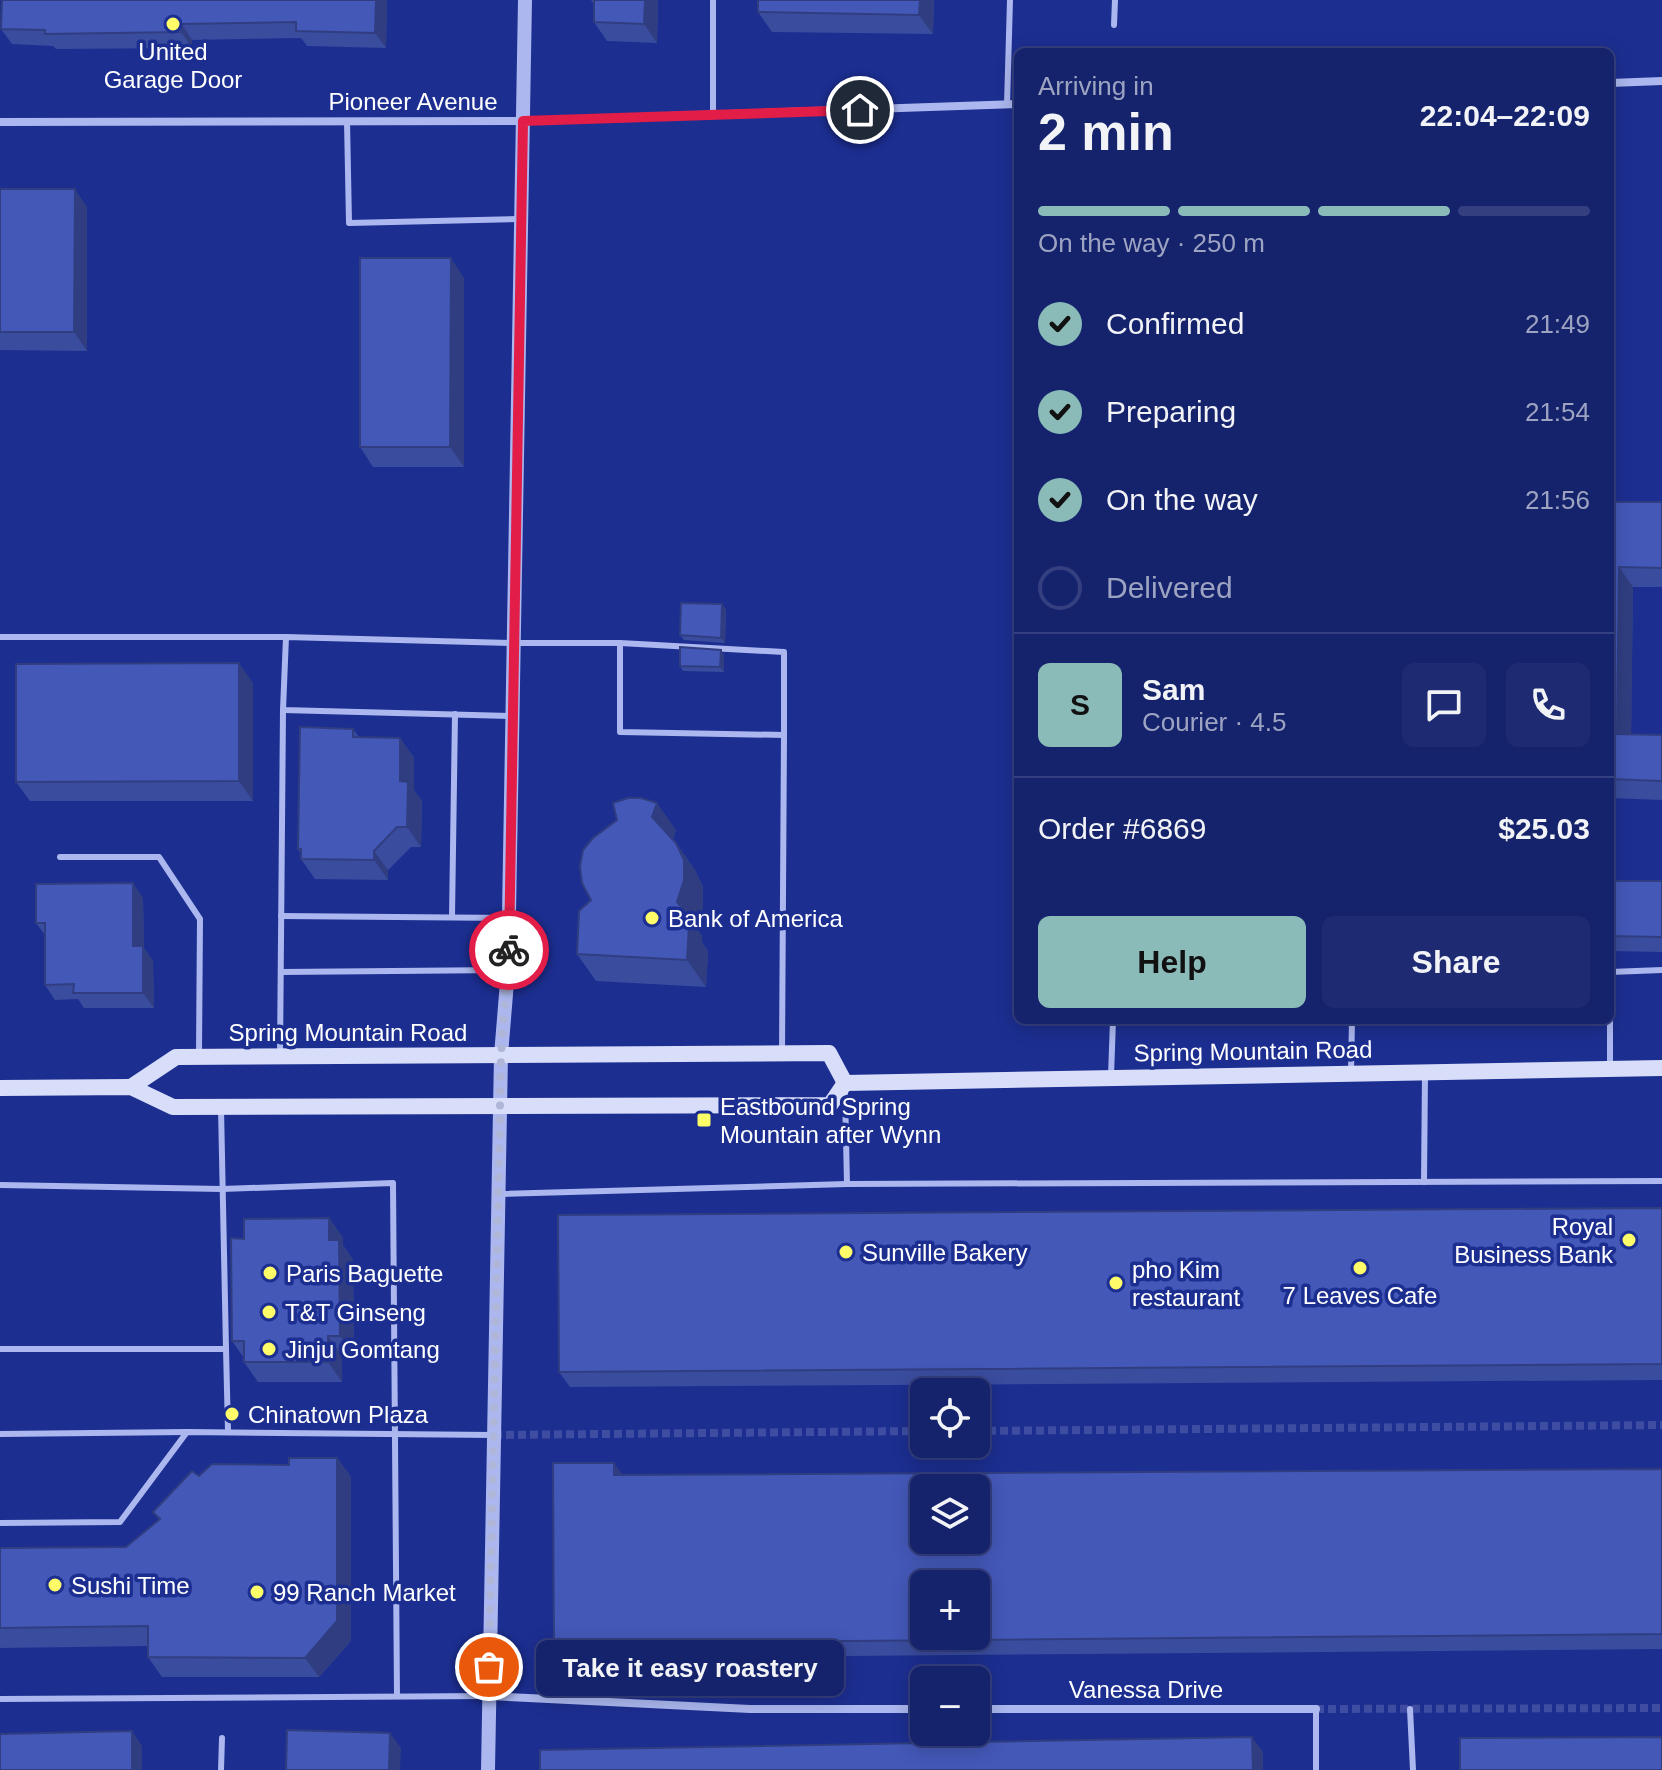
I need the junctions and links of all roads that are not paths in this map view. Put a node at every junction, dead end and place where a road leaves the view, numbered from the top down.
1 (525, 0) edge
2 (713, 0) edge
3 (1010, 0) edge
4 (1115, 0) edge
5 (1114, 25) dead end
6 (1662, 81) edge
7 (1614, 83) edge
8 (1014, 104) edge
9 (1007, 105) junction
10 (713, 115) junction
11 (347, 121) junction
12 (523, 121) junction
13 (0, 122) edge
14 (521, 219) junction
15 (0, 637) edge
16 (286, 637) junction
17 (514, 643) junction
18 (620, 643) junction
19 (283, 710) junction
20 (455, 714) junction
21 (513, 716) junction
22 (784, 735) junction
23 (60, 857) dead end
24 (281, 916) junction
25 (452, 917) junction
26 (509, 918) junction
27 (508, 970) junction
28 (1662, 970) edge
29 (281, 972) junction
30 (1614, 972) edge
31 (1113, 1024) edge
32 (1352, 1024) edge
33 (1610, 1024) edge
34 (782, 1053) junction
35 (501, 1055) junction
36 (280, 1056) junction
37 (199, 1057) junction
38 (1662, 1068) edge
39 (1610, 1069) junction
40 (1425, 1072) junction
41 (1351, 1073) junction
42 (1111, 1078) junction
43 (845, 1083) junction
44 (131, 1087) junction
45 (0, 1088) edge
46 (500, 1106) junction
47 (221, 1107) junction
48 (1662, 1181) edge
49 (1424, 1182) junction
50 (847, 1184) junction
51 (0, 1185) edge
52 (222, 1189) junction
53 (498, 1194) junction
54 (0, 1349) edge
55 (226, 1349) junction
56 (228, 1431) junction
57 (187, 1432) junction
58 (397, 1432) junction
59 (0, 1434) edge
60 (494, 1435) junction
61 (0, 1523) edge
62 (397, 1696) junction
63 (489, 1696) junction
64 (0, 1699) edge
65 (910, 1709) edge
66 (990, 1709) edge
67 (1316, 1709) joint
68 (1410, 1709) dead end
69 (222, 1738) dead end
70 (221, 1770) edge
71 (488, 1770) edge
72 (1316, 1770) edge
73 (1413, 1770) edge

1 - 12 street
2 - 10 lane
3 - 9 lane
4 - 5 lane
6 - 7 street
8 - 9 street, Pioneer Avenue
9 - 10 street, Pioneer Avenue
10 - 12 street, Pioneer Avenue
11 - 12 street, Pioneer Avenue
11 - 13 street, Pioneer Avenue
11 - 14 lane
12 - 14 street
14 - 17 street
15 - 16 lane
16 - 17 lane
16 - 19 lane
17 - 18 lane
17 - 21 street
18 - 22 lane
18 - 22 lane
19 - 20 lane
19 - 24 lane
20 - 21 lane
20 - 25 lane
21 - 26 street
22 - 34 lane
23 - 37 lane
24 - 25 lane
24 - 29 lane
25 - 26 lane
26 - 27 street
27 - 29 lane
27 - 35 street
28 - 30 lane
29 - 36 lane
31 - 42 lane
32 - 41 lane
33 - 39 lane
34 - 35 main road, Spring Mountain Road
34 - 43 main road, Spring Mountain Road
35 - 36 main road, Spring Mountain Road
35 - 46 street
36 - 37 main road, Spring Mountain Road
37 - 44 main road, Spring Mountain Road
38 - 39 main road, Spring Mountain Road
39 - 40 main road, Spring Mountain Road
40 - 41 main road, Spring Mountain Road
40 - 49 lane
41 - 42 main road, Spring Mountain Road
42 - 43 main road, Spring Mountain Road
43 - 46 main road
43 - 50 lane
44 - 45 main road
44 - 47 main road
46 - 47 main road
46 - 53 street
47 - 52 lane
48 - 49 lane
49 - 50 lane
50 - 53 lane
51 - 52 lane
52 - 55 lane
52 - 58 lane
53 - 60 street
54 - 55 lane
55 - 56 lane
56 - 57 lane
56 - 58 lane
57 - 59 lane
57 - 61 lane
58 - 60 lane
58 - 62 lane
60 - 63 street
62 - 63 lane
62 - 64 lane
63 - 65 street
63 - 71 street
66 - 67 street, Vanessa Drive
67 - 72 lane
68 - 73 lane
69 - 70 lane

